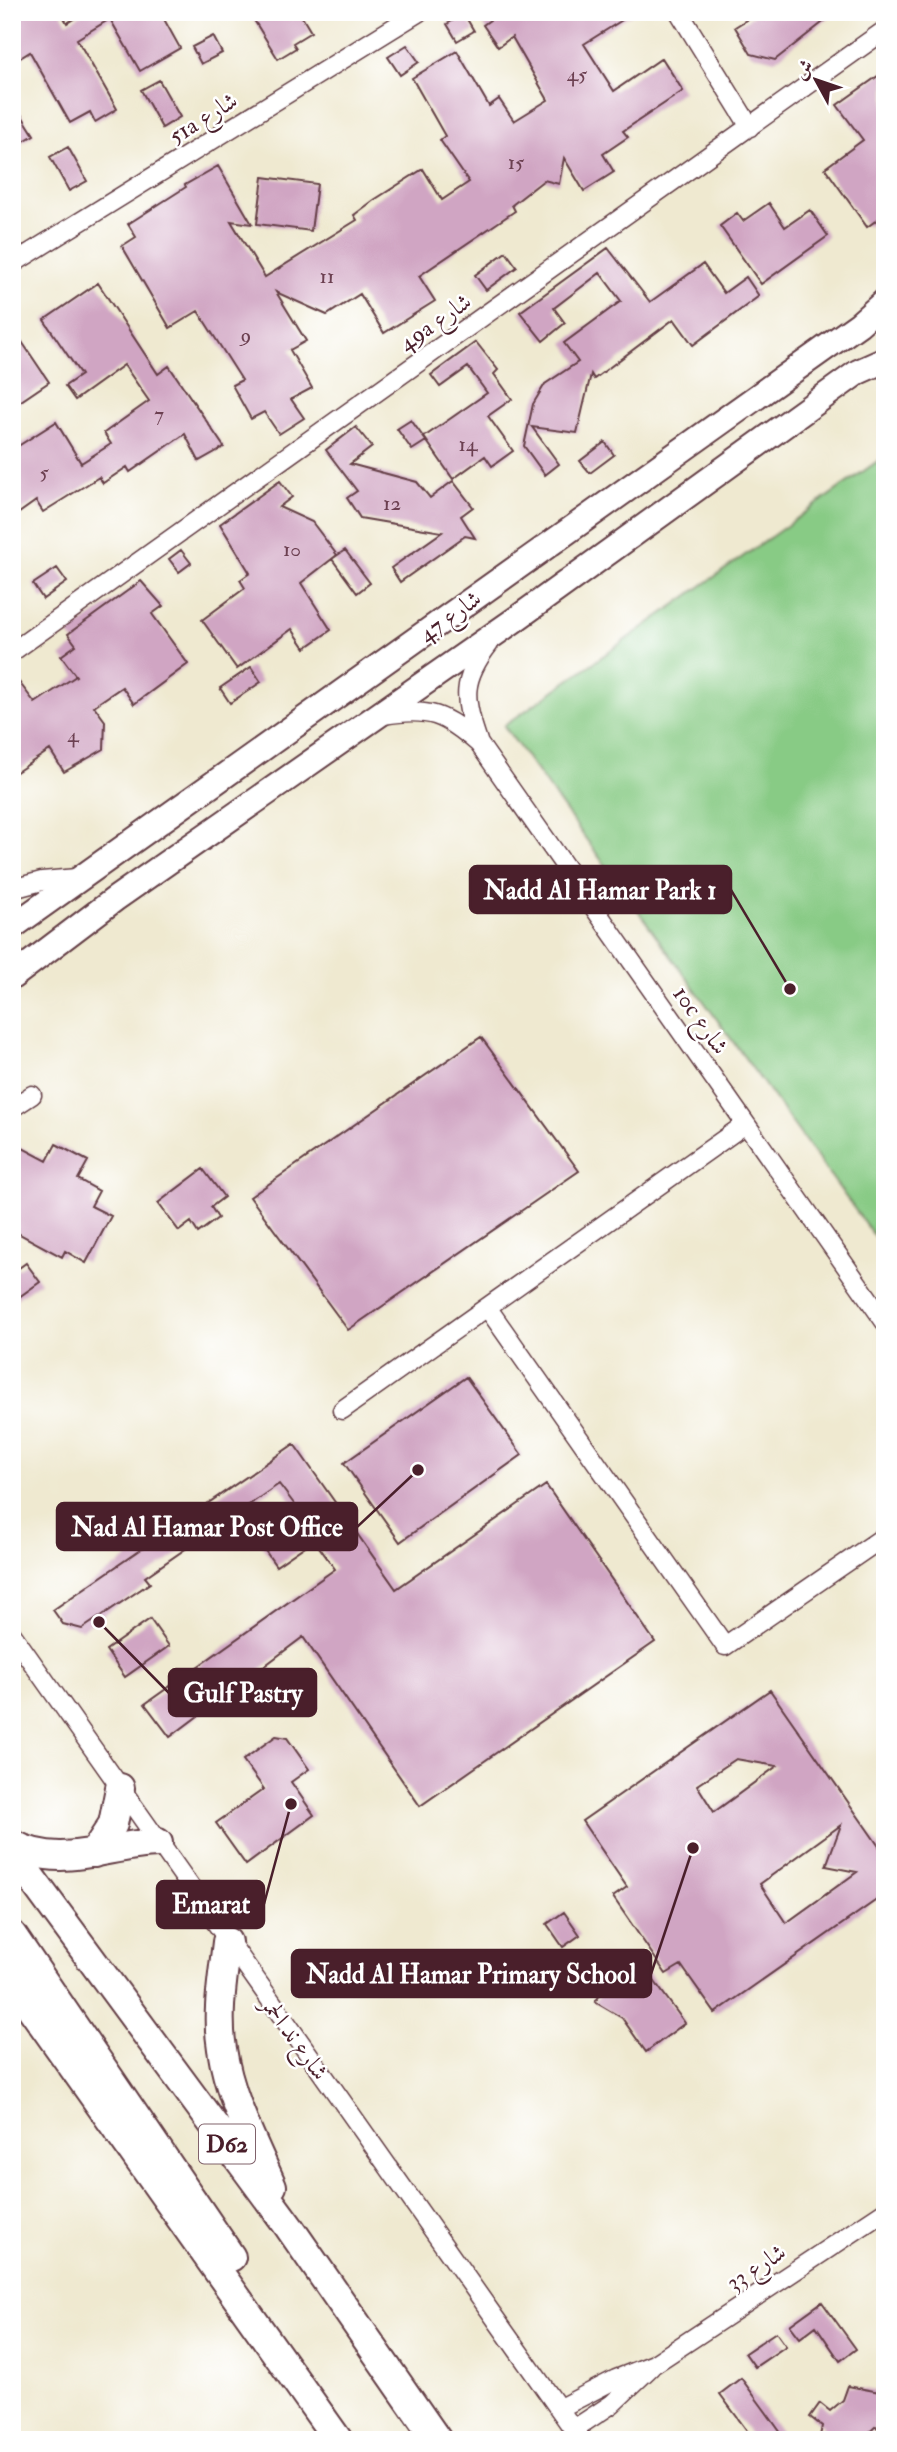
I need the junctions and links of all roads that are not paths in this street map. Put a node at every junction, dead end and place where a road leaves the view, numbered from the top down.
1 (419, 12) edge
2 (679, 12) edge
3 (885, 30) edge
4 (750, 127) junction
5 (12, 264) edge
6 (885, 302) edge
7 (885, 360) edge
8 (501, 629) junction
9 (12, 652) edge
10 (377, 716) junction
11 (479, 744) junction
12 (77, 878) junction
13 (12, 889) edge
14 (12, 927) edge
15 (12, 977) edge
16 (32, 1094) dead end
17 (12, 1108) edge
18 (744, 1125) junction
19 (487, 1307) junction
20 (885, 1322) edge
21 (342, 1410) dead end
22 (885, 1535) edge
23 (12, 1634) edge
24 (120, 1788) junction
25 (158, 1843) junction
26 (12, 1844) edge
27 (12, 1852) edge
28 (94, 1853) junction
29 (12, 1935) edge
30 (227, 1942) junction
31 (12, 1981) edge
32 (885, 2211) edge
33 (289, 2227) junction
34 (268, 2341) junction
35 (654, 2364) junction
36 (560, 2408) junction
37 (578, 2435) edge
38 (338, 2440) edge
39 (437, 2440) edge

1 - 5 street, 51a شارع
2 - 4 street
3 - 4 street, 49a شارع
4 - 9 street, 49a شارع
6 - 12 street, شارع 47
7 - 8 street, شارع 47
8 - 10 street, شارع 47
8 - 11 street, 10c شارع
10 - 11 street, 10c شارع
10 - 15 street, شارع 47
11 - 18 street, 10c شارع
12 - 13 street
12 - 14 street, شارع 47
16 - 17 street
18 - 19 street
18 - 20 street, 10c شارع
19 - 21 street
19 - 22 street
23 - 24 street, شارع ند الحمر
24 - 25 street, شارع ند الحمر
24 - 28 main road
25 - 28 main road
25 - 30 street, شارع ند الحمر
26 - 28 main road
27 - 33 main road, D62
29 - 34 main road
30 - 33 main road
30 - 36 street, شارع ند الحمر
31 - 34 main road
32 - 35 street, شارع 33
33 - 39 main road, D62
34 - 38 main road
35 - 36 street, شارع 33
35 - 37 street, شارع 33
36 - 37 street, شارع ند الحمر

